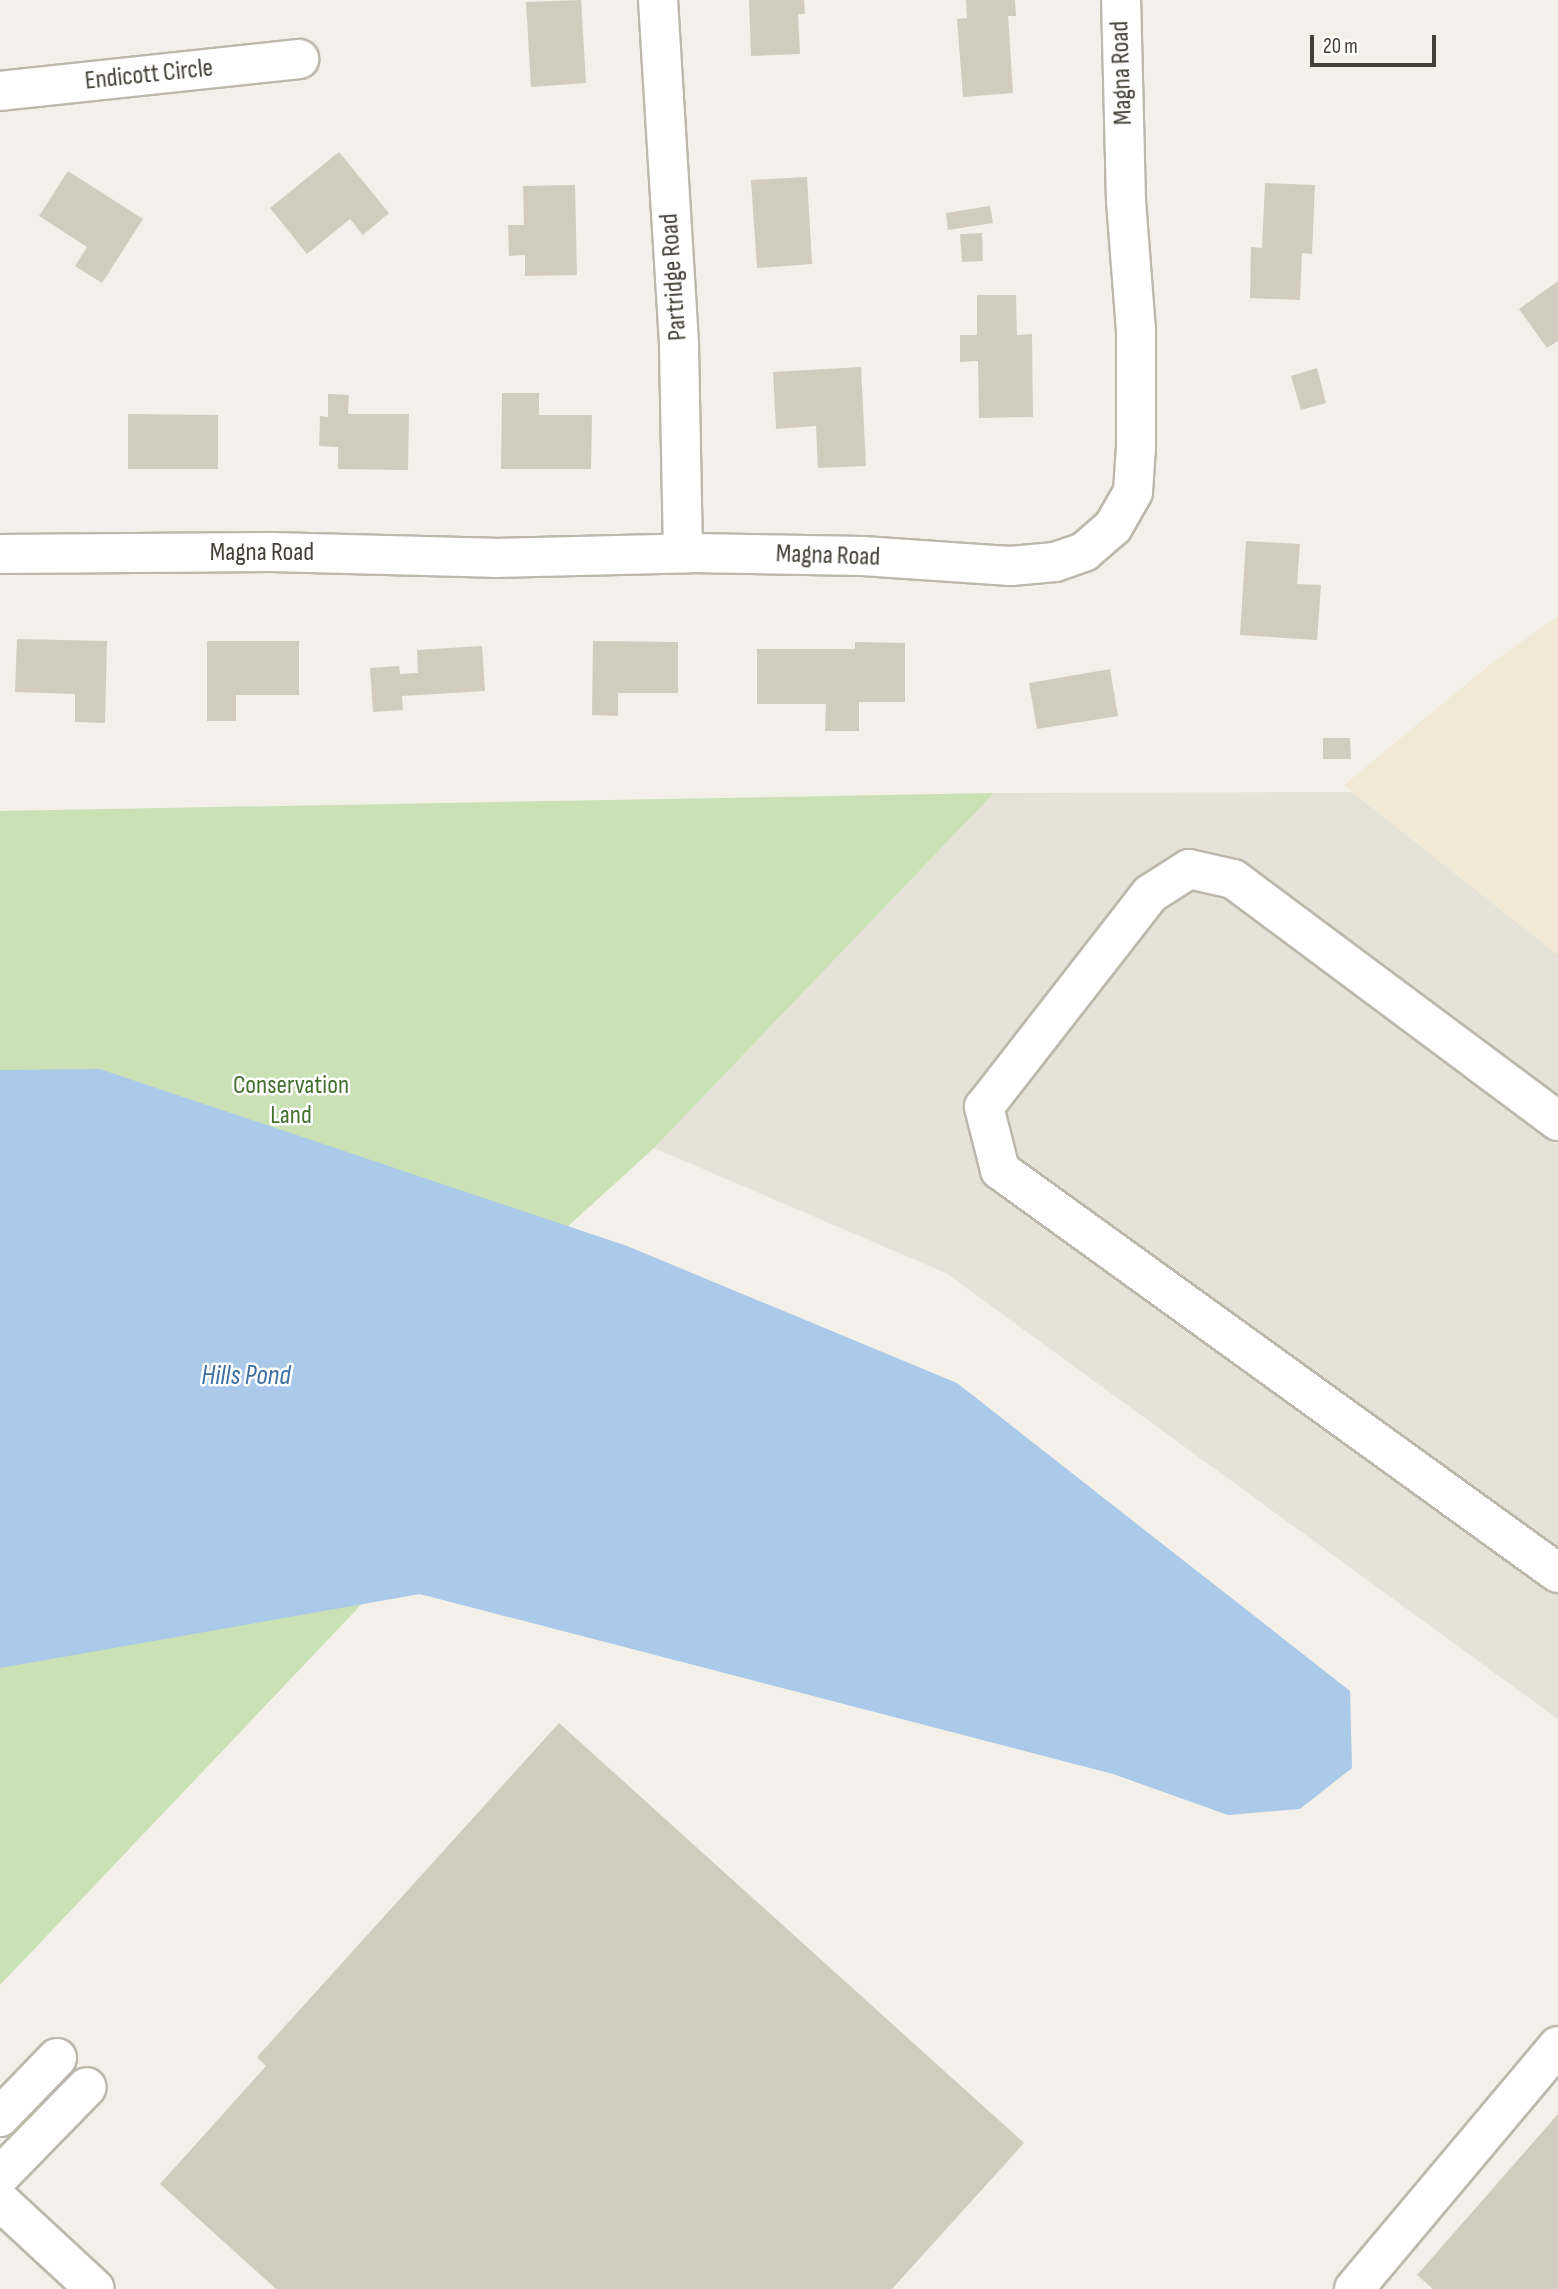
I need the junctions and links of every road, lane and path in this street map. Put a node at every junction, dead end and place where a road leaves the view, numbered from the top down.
1 (658, 0) edge
2 (1121, 0) edge
3 (299, 60) dead end
4 (0, 91) edge
5 (683, 553) junction
6 (0, 554) edge
7 (1558, 1121) edge
8 (1558, 1573) edge
9 (1558, 2046) edge
10 (57, 2058) dead end
11 (87, 2087) dead end
12 (0, 2117) edge
13 (0, 2176) edge
14 (0, 2201) edge
15 (95, 2289) edge
16 (1354, 2289) edge

1 - 5 street, Partridge Road
2 - 5 street, Magna Road
3 - 4 street, Endicott Circle
5 - 6 street, Magna Road
7 - 8 street
9 - 16 street
10 - 12 street
11 - 13 street
14 - 15 street

